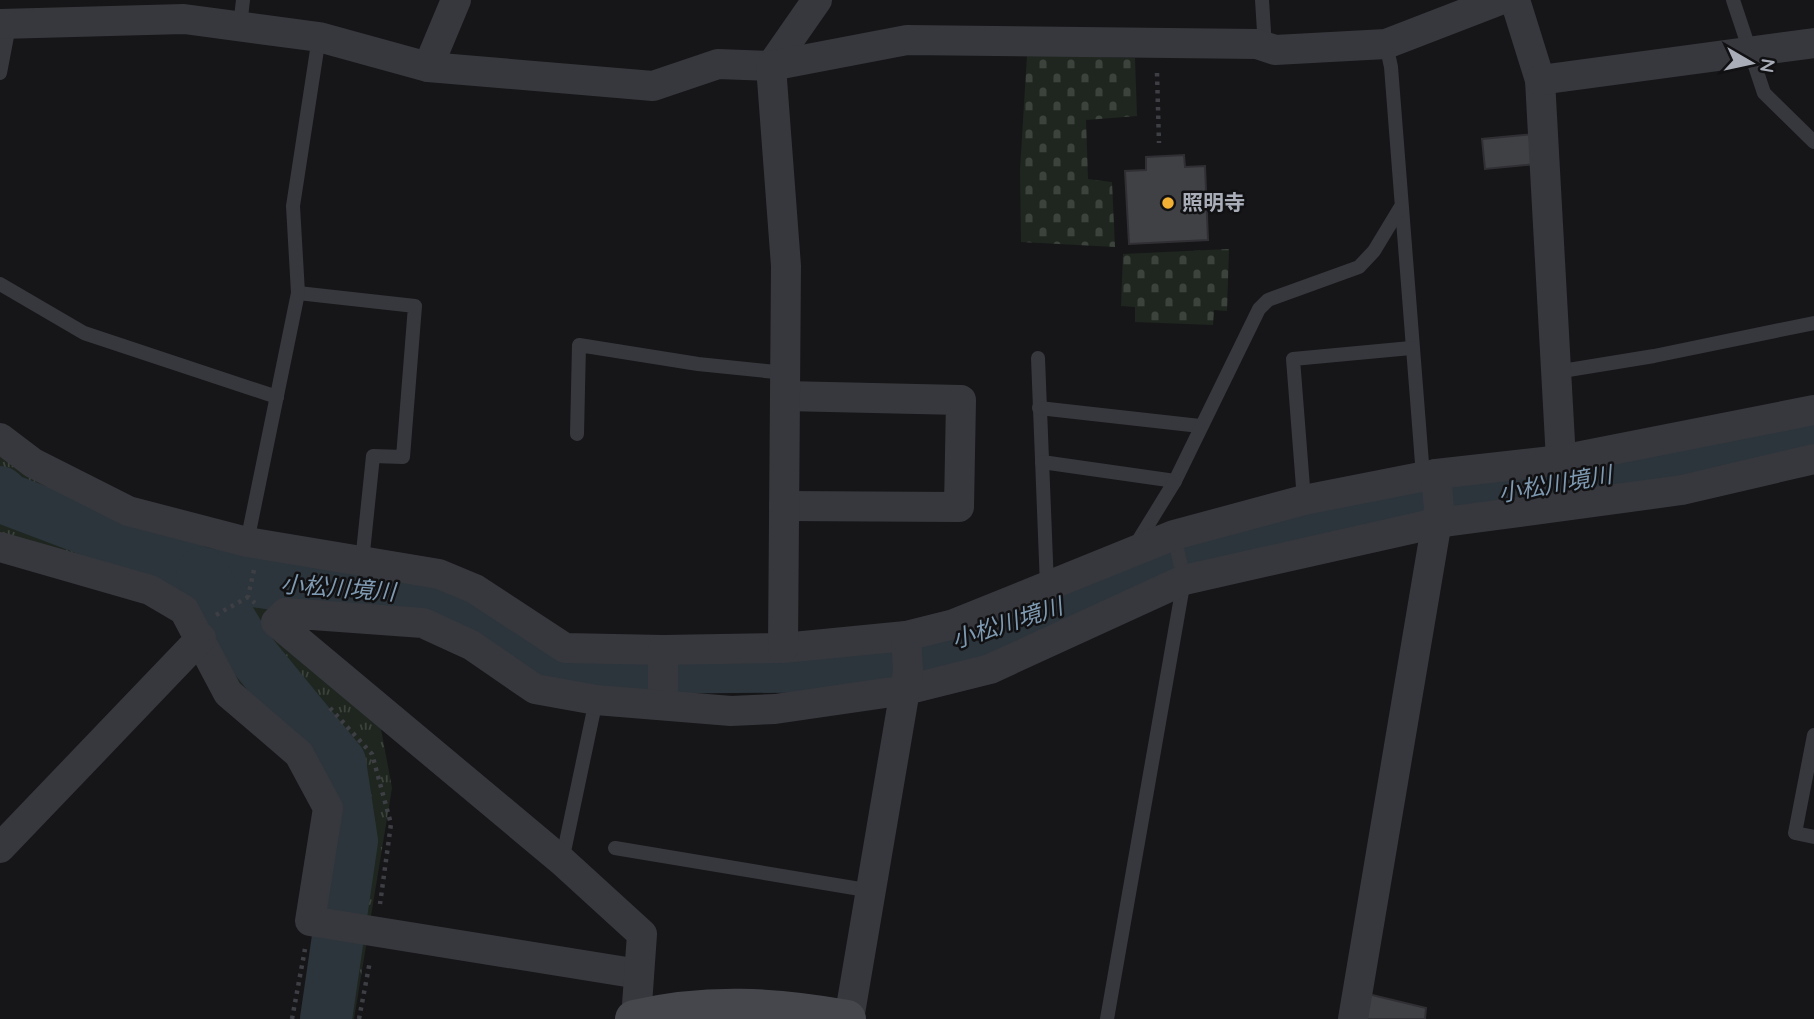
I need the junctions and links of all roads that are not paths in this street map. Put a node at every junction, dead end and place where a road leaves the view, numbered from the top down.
1 (456, 0) edge
2 (817, 0) edge
3 (1262, 0) edge
4 (1500, 0) edge
5 (1516, 0) edge
6 (1733, 0) edge
7 (242, 13) edge
8 (5, 25) edge
9 (319, 37) junction
10 (1814, 43) edge
11 (1386, 44) junction
12 (1265, 47) junction
13 (1748, 52) junction
14 (771, 66) junction
15 (428, 67) junction
16 (0, 73) edge
17 (1540, 80) junction
18 (1814, 142) edge
19 (1401, 208) junction
20 (0, 284) edge
21 (298, 293) junction
22 (1814, 323) edge
23 (1411, 348) junction
24 (1038, 358) dead end
25 (1556, 372) junction
26 (785, 384) junction
27 (277, 397) junction
28 (1039, 408) junction
29 (1814, 410) edge
30 (1200, 426) junction
31 (577, 434) dead end
32 (0, 438) edge
33 (1814, 459) edge
34 (1561, 460) junction
35 (1042, 462) junction
36 (1174, 481) junction
37 (1434, 494) junction
38 (1304, 500) junction
39 (784, 506) junction
40 (1176, 540) junction
41 (247, 542) junction
42 (0, 547) edge
43 (1133, 550) junction
44 (362, 562) junction
45 (1183, 575) junction
46 (1047, 586) junction
47 (906, 636) junction
48 (201, 638) junction
49 (783, 648) junction
50 (663, 676) junction
51 (907, 681) junction
52 (596, 699) junction
53 (1814, 735) edge
54 (1814, 836) edge
55 (0, 848) edge
56 (615, 848) dead end
57 (562, 861) junction
58 (872, 891) junction
59 (639, 974) junction
60 (635, 1019) edge
61 (848, 1019) edge
62 (1107, 1019) edge
63 (1353, 1019) edge

1 - 15 street
2 - 14 street
3 - 12 lane
4 - 11 street
5 - 17 street
6 - 13 lane
7 - 8 street
7 - 9 street
8 - 16 lane
9 - 15 street
9 - 21 lane
10 - 13 street
11 - 12 street
11 - 19 lane
12 - 14 street
13 - 17 street
13 - 18 lane
14 - 15 street
14 - 26 street
17 - 25 street
19 - 23 lane
19 - 30 lane
20 - 27 lane
21 - 27 lane
21 - 44 lane
22 - 25 lane
23 - 37 lane
23 - 38 lane
24 - 28 lane
25 - 34 street
26 - 31 lane
26 - 39 street
26 - 39 street
27 - 41 lane
28 - 30 lane
28 - 35 lane
29 - 34 street
30 - 36 lane
32 - 41 street
33 - 37 street
34 - 37 street
35 - 36 lane
35 - 46 lane
36 - 43 lane
37 - 38 street
37 - 45 street
37 - 63 street
38 - 40 street
39 - 49 street
40 - 43 street
40 - 45 lane
41 - 44 street
42 - 48 street
43 - 46 street
44 - 50 street
45 - 51 street
45 - 62 lane
46 - 47 street
47 - 49 street
47 - 51 street
48 - 55 street
48 - 59 street
49 - 50 street
50 - 51 street
50 - 52 street
51 - 58 street
52 - 57 lane
52 - 57 street
53 - 54 lane
56 - 58 lane
57 - 59 street
58 - 61 street
59 - 60 street
60 - 61 street

